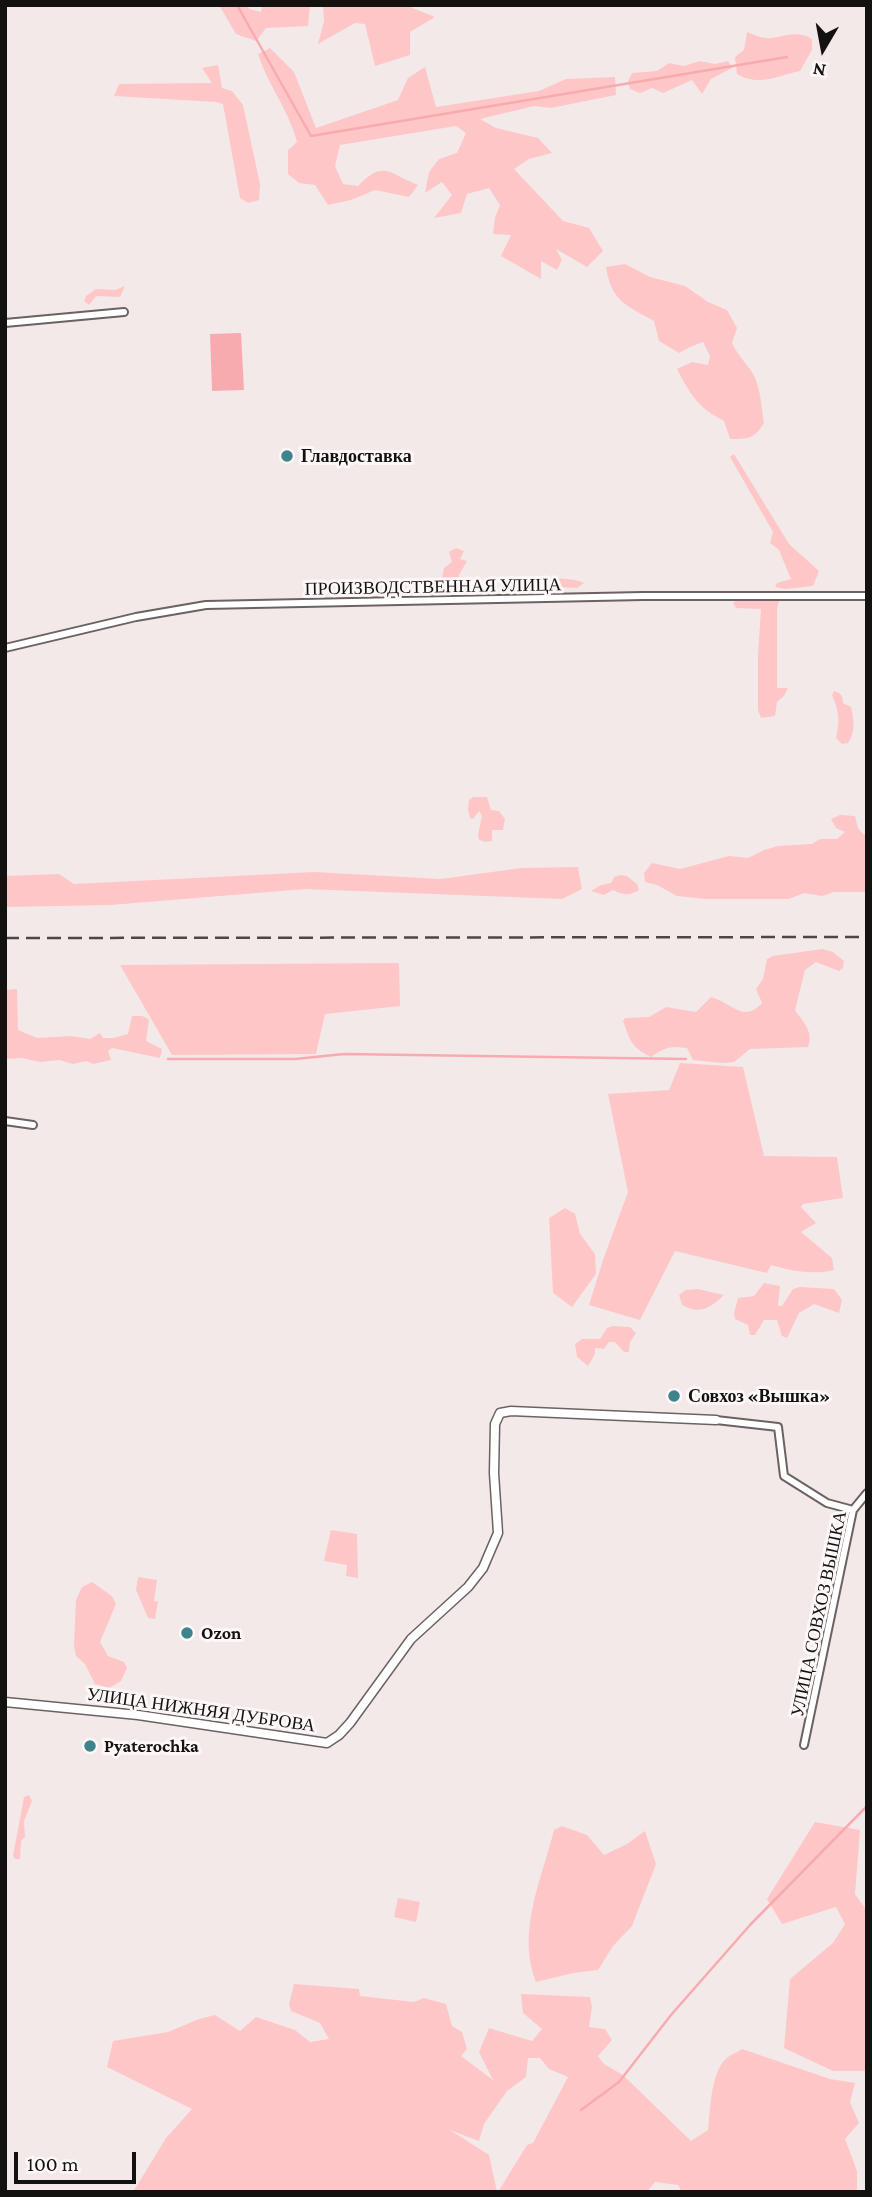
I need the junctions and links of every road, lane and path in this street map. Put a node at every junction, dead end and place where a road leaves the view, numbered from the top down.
1 (124, 312) dead end
2 (5, 323) edge
3 (867, 596) edge
4 (5, 648) edge
5 (5, 1121) edge
6 (33, 1125) dead end
7 (716, 1420) joint
8 (867, 1493) edge
9 (853, 1510) junction
10 (5, 1702) edge
11 (804, 1745) dead end

1 - 2 street
3 - 4 street, ПРОИЗВОДСТВЕННАЯ УЛИЦА
5 - 6 street
7 - 9 street
7 - 10 street, УЛИЦА НИЖНЯЯ ДУБРОВА
8 - 9 street, УЛИЦА СОВХОЗ ВЫШКА
9 - 11 street, УЛИЦА СОВХОЗ ВЫШКА

